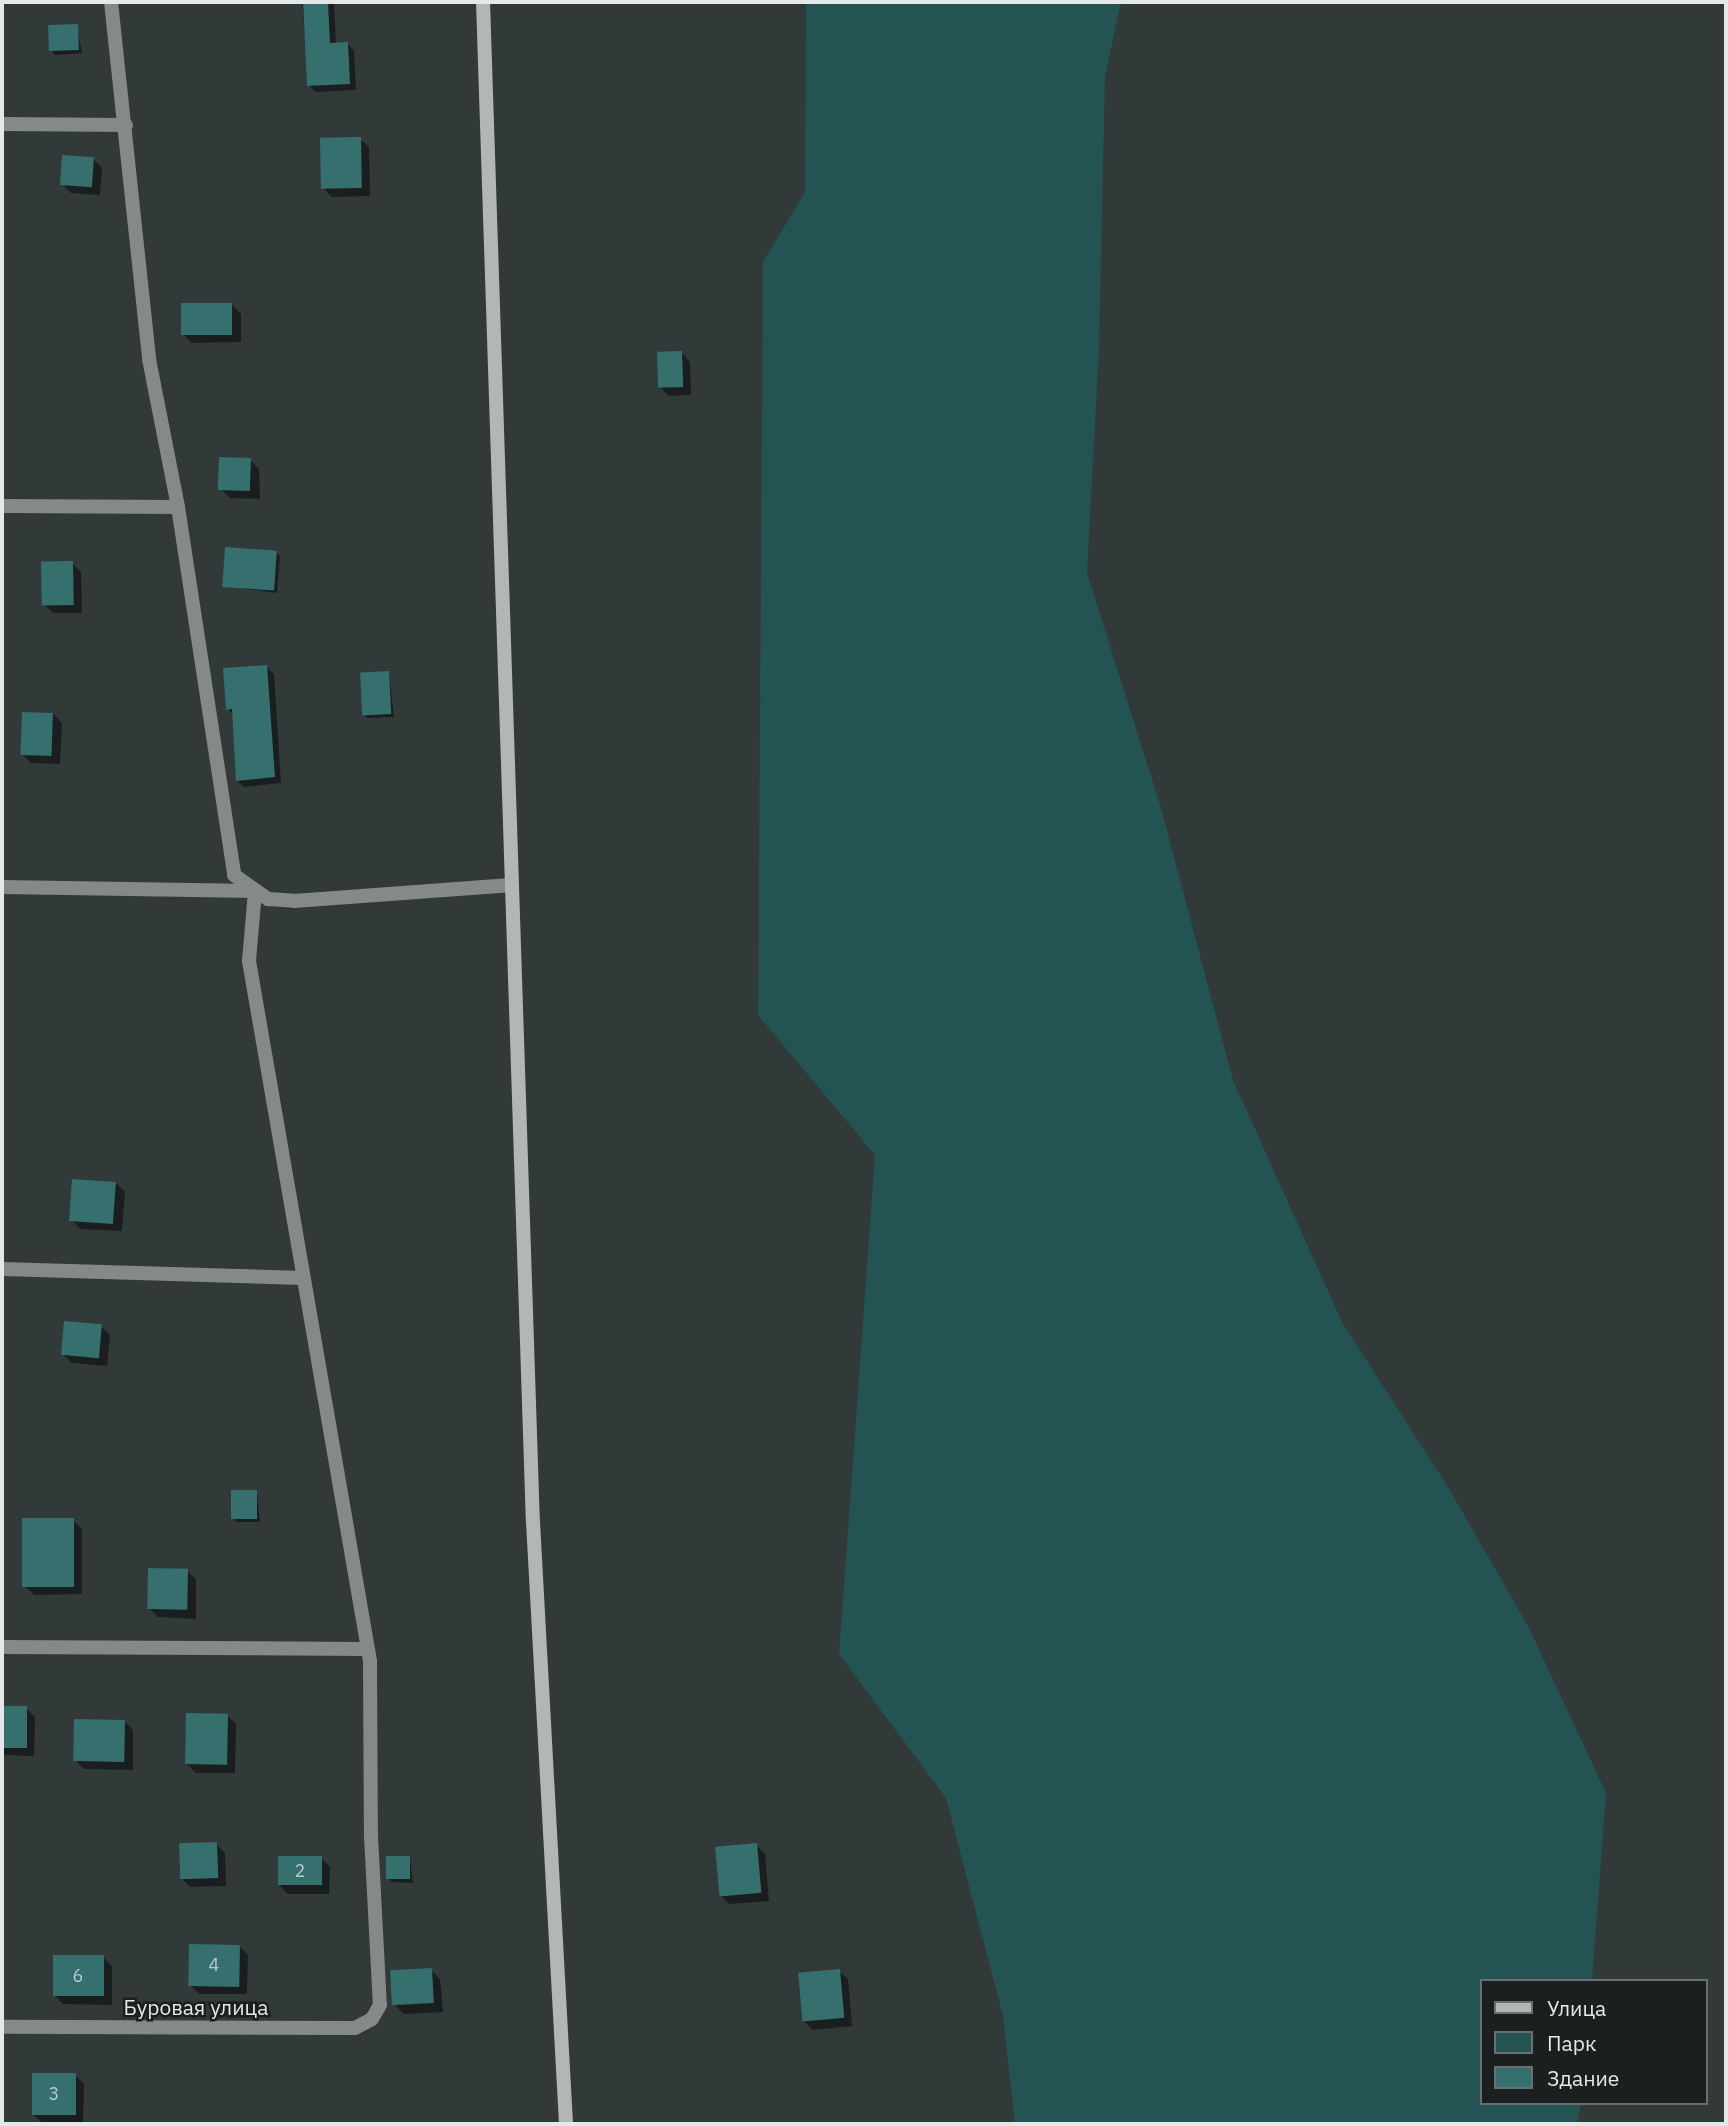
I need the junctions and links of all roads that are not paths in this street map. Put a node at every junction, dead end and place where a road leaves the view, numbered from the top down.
1 (111, 2) edge
2 (483, 2) edge
3 (2, 124) edge
4 (126, 125) junction
5 (2, 506) edge
6 (178, 507) junction
7 (511, 886) junction
8 (2, 887) edge
9 (255, 891) junction
10 (2, 1269) edge
11 (303, 1278) junction
12 (2, 1647) edge
13 (364, 1649) junction
14 (2, 2027) edge
15 (566, 2124) edge

1 - 4 street
2 - 7 main road
3 - 4 street
4 - 6 street
5 - 6 street
6 - 9 street
7 - 9 street
7 - 15 main road
8 - 9 street
9 - 11 street
10 - 11 street
11 - 13 street
12 - 13 street
13 - 14 street, Буровая улица

